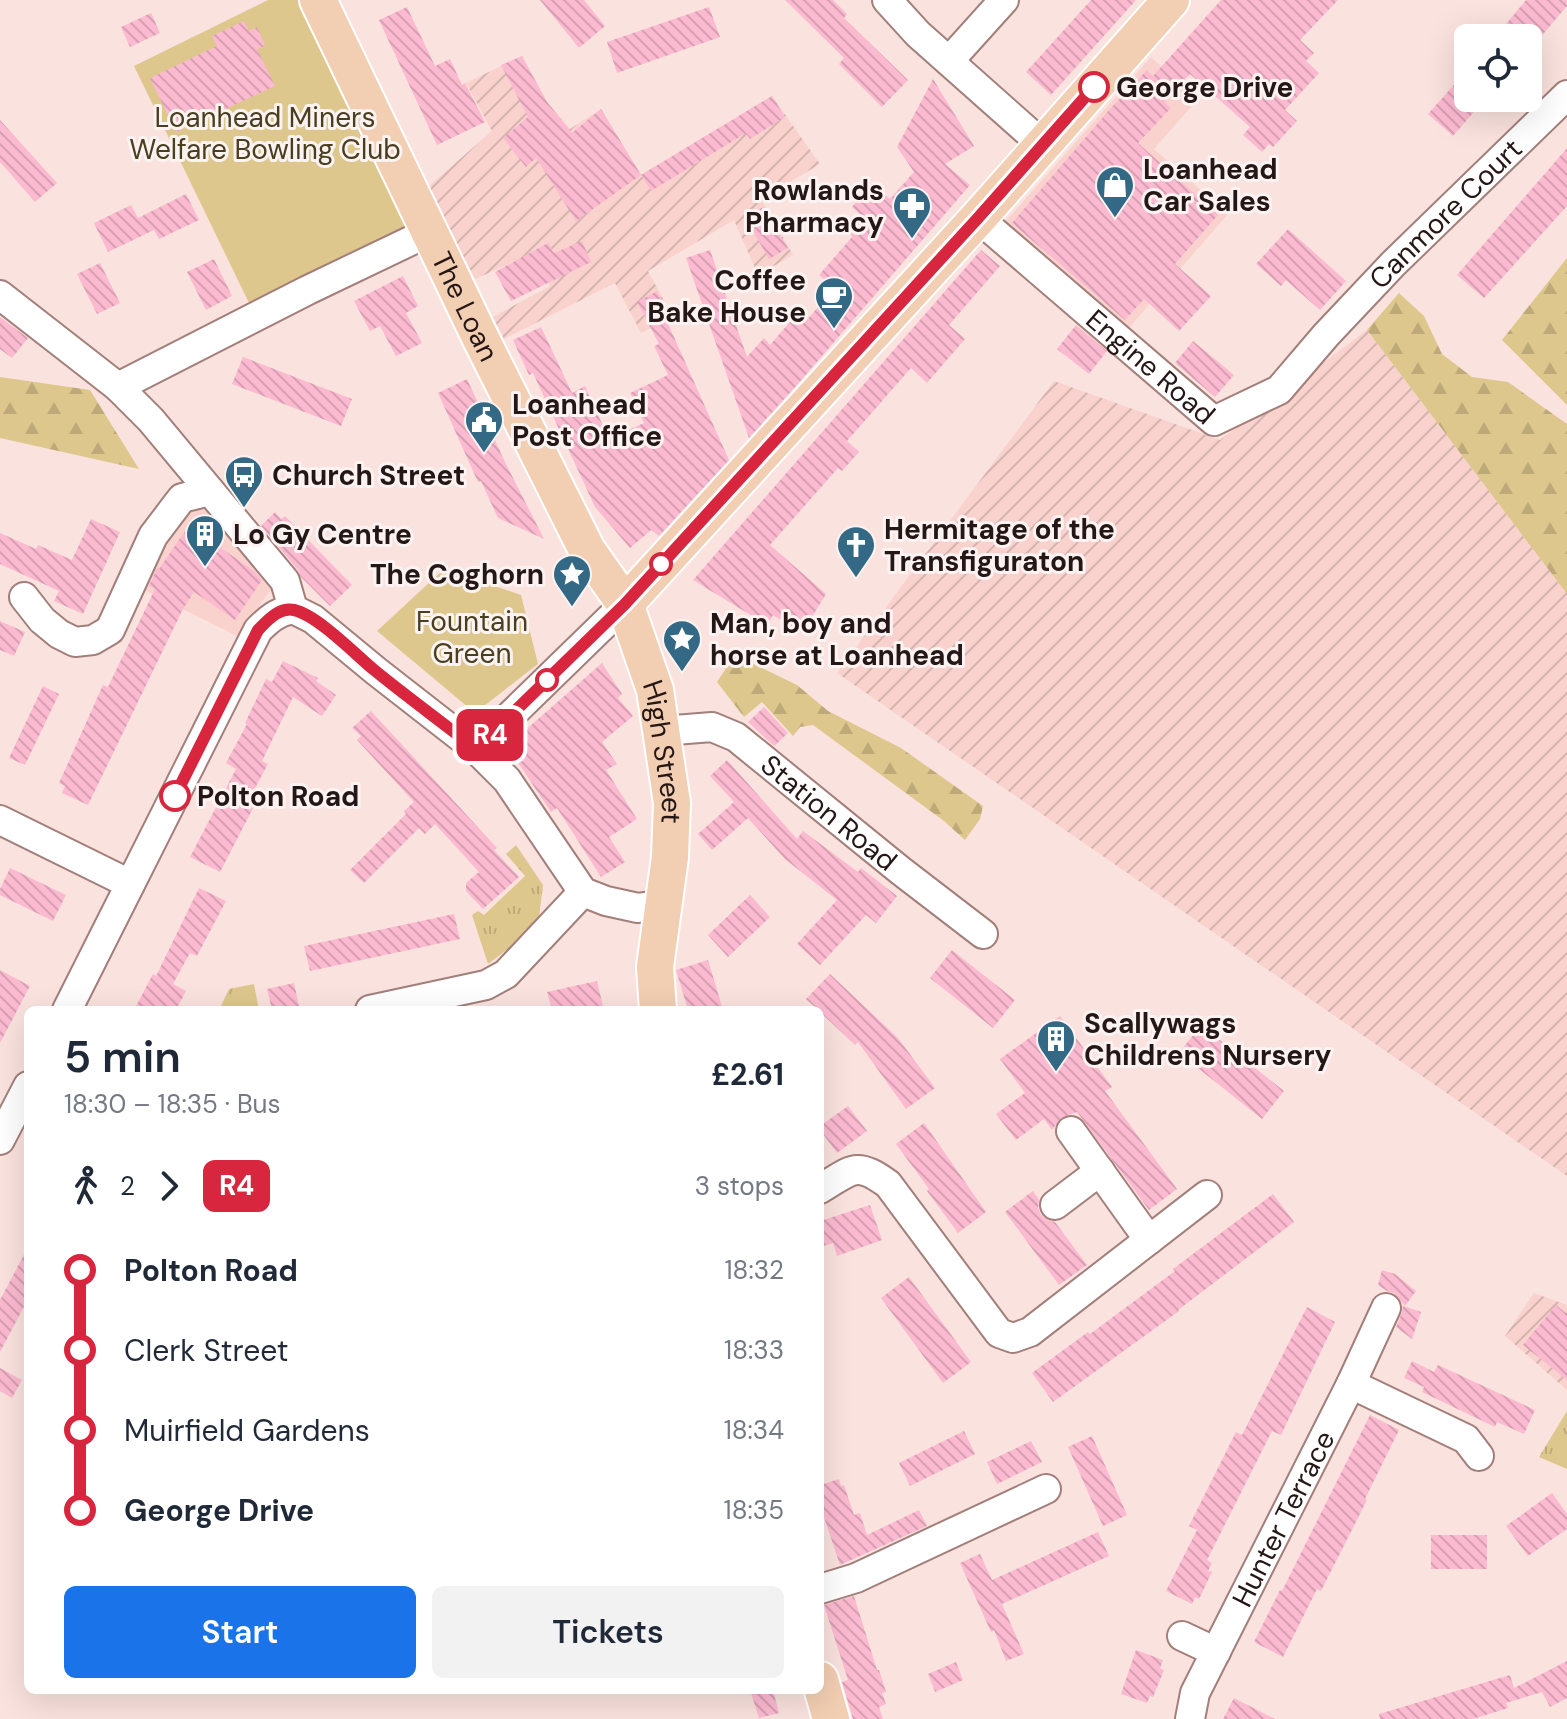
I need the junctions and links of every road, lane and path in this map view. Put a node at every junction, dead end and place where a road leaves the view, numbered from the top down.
1 (318, 0) edge
2 (887, 0) edge
3 (1004, 0) edge
4 (1171, 0) edge
5 (949, 61) junction
6 (1567, 95) edge
7 (1043, 145) junction
8 (978, 218) junction
9 (429, 232) junction
10 (0, 295) edge
11 (1326, 335) joint
12 (118, 387) junction
13 (205, 484) junction
14 (24, 597) dead end
15 (625, 604) junction
16 (293, 609) junction
17 (662, 731) junction
18 (476, 749) junction
19 (0, 820) edge
20 (130, 884) junction
21 (583, 892) junction
22 (663, 904) junction
23 (983, 934) dead end
24 (69, 1006) edge
25 (389, 1006) edge
26 (658, 1006) edge
27 (24, 1094) edge
28 (1071, 1131) dead end
29 (0, 1140) edge
30 (1100, 1171) junction
31 (824, 1187) edge
32 (1207, 1195) dead end
33 (1055, 1205) dead end
34 (1149, 1240) junction
35 (1386, 1308) dead end
36 (1351, 1384) junction
37 (1479, 1456) dead end
38 (1038, 1498) dead end
39 (824, 1588) edge
40 (1182, 1636) dead end
41 (1216, 1652) junction
42 (824, 1694) edge
43 (831, 1719) edge
44 (1190, 1719) edge

1 - 9 main road, The Loan
2 - 5 street
3 - 5 street
4 - 7 main road
5 - 7 street
6 - 11 street, Canmore Court
7 - 8 main road
8 - 11 street, Engine Road
8 - 15 main road
9 - 12 street
9 - 15 main road, The Loan
10 - 12 street
12 - 13 street
13 - 14 street
13 - 16 street
15 - 17 main road, High Street
15 - 18 street
16 - 18 street
16 - 20 street
17 - 22 main road, High Street
17 - 23 street, Station Road
18 - 21 street
19 - 20 street
20 - 24 street
21 - 22 street
21 - 25 street
22 - 26 main road, High Street
27 - 29 street
28 - 30 street
30 - 33 street
30 - 34 street
31 - 34 street
32 - 34 street
35 - 36 street, Hunter Terrace
36 - 37 street
36 - 41 street, Hunter Terrace
38 - 39 street
40 - 41 street
41 - 44 street, Hunter Terrace
42 - 43 main road

